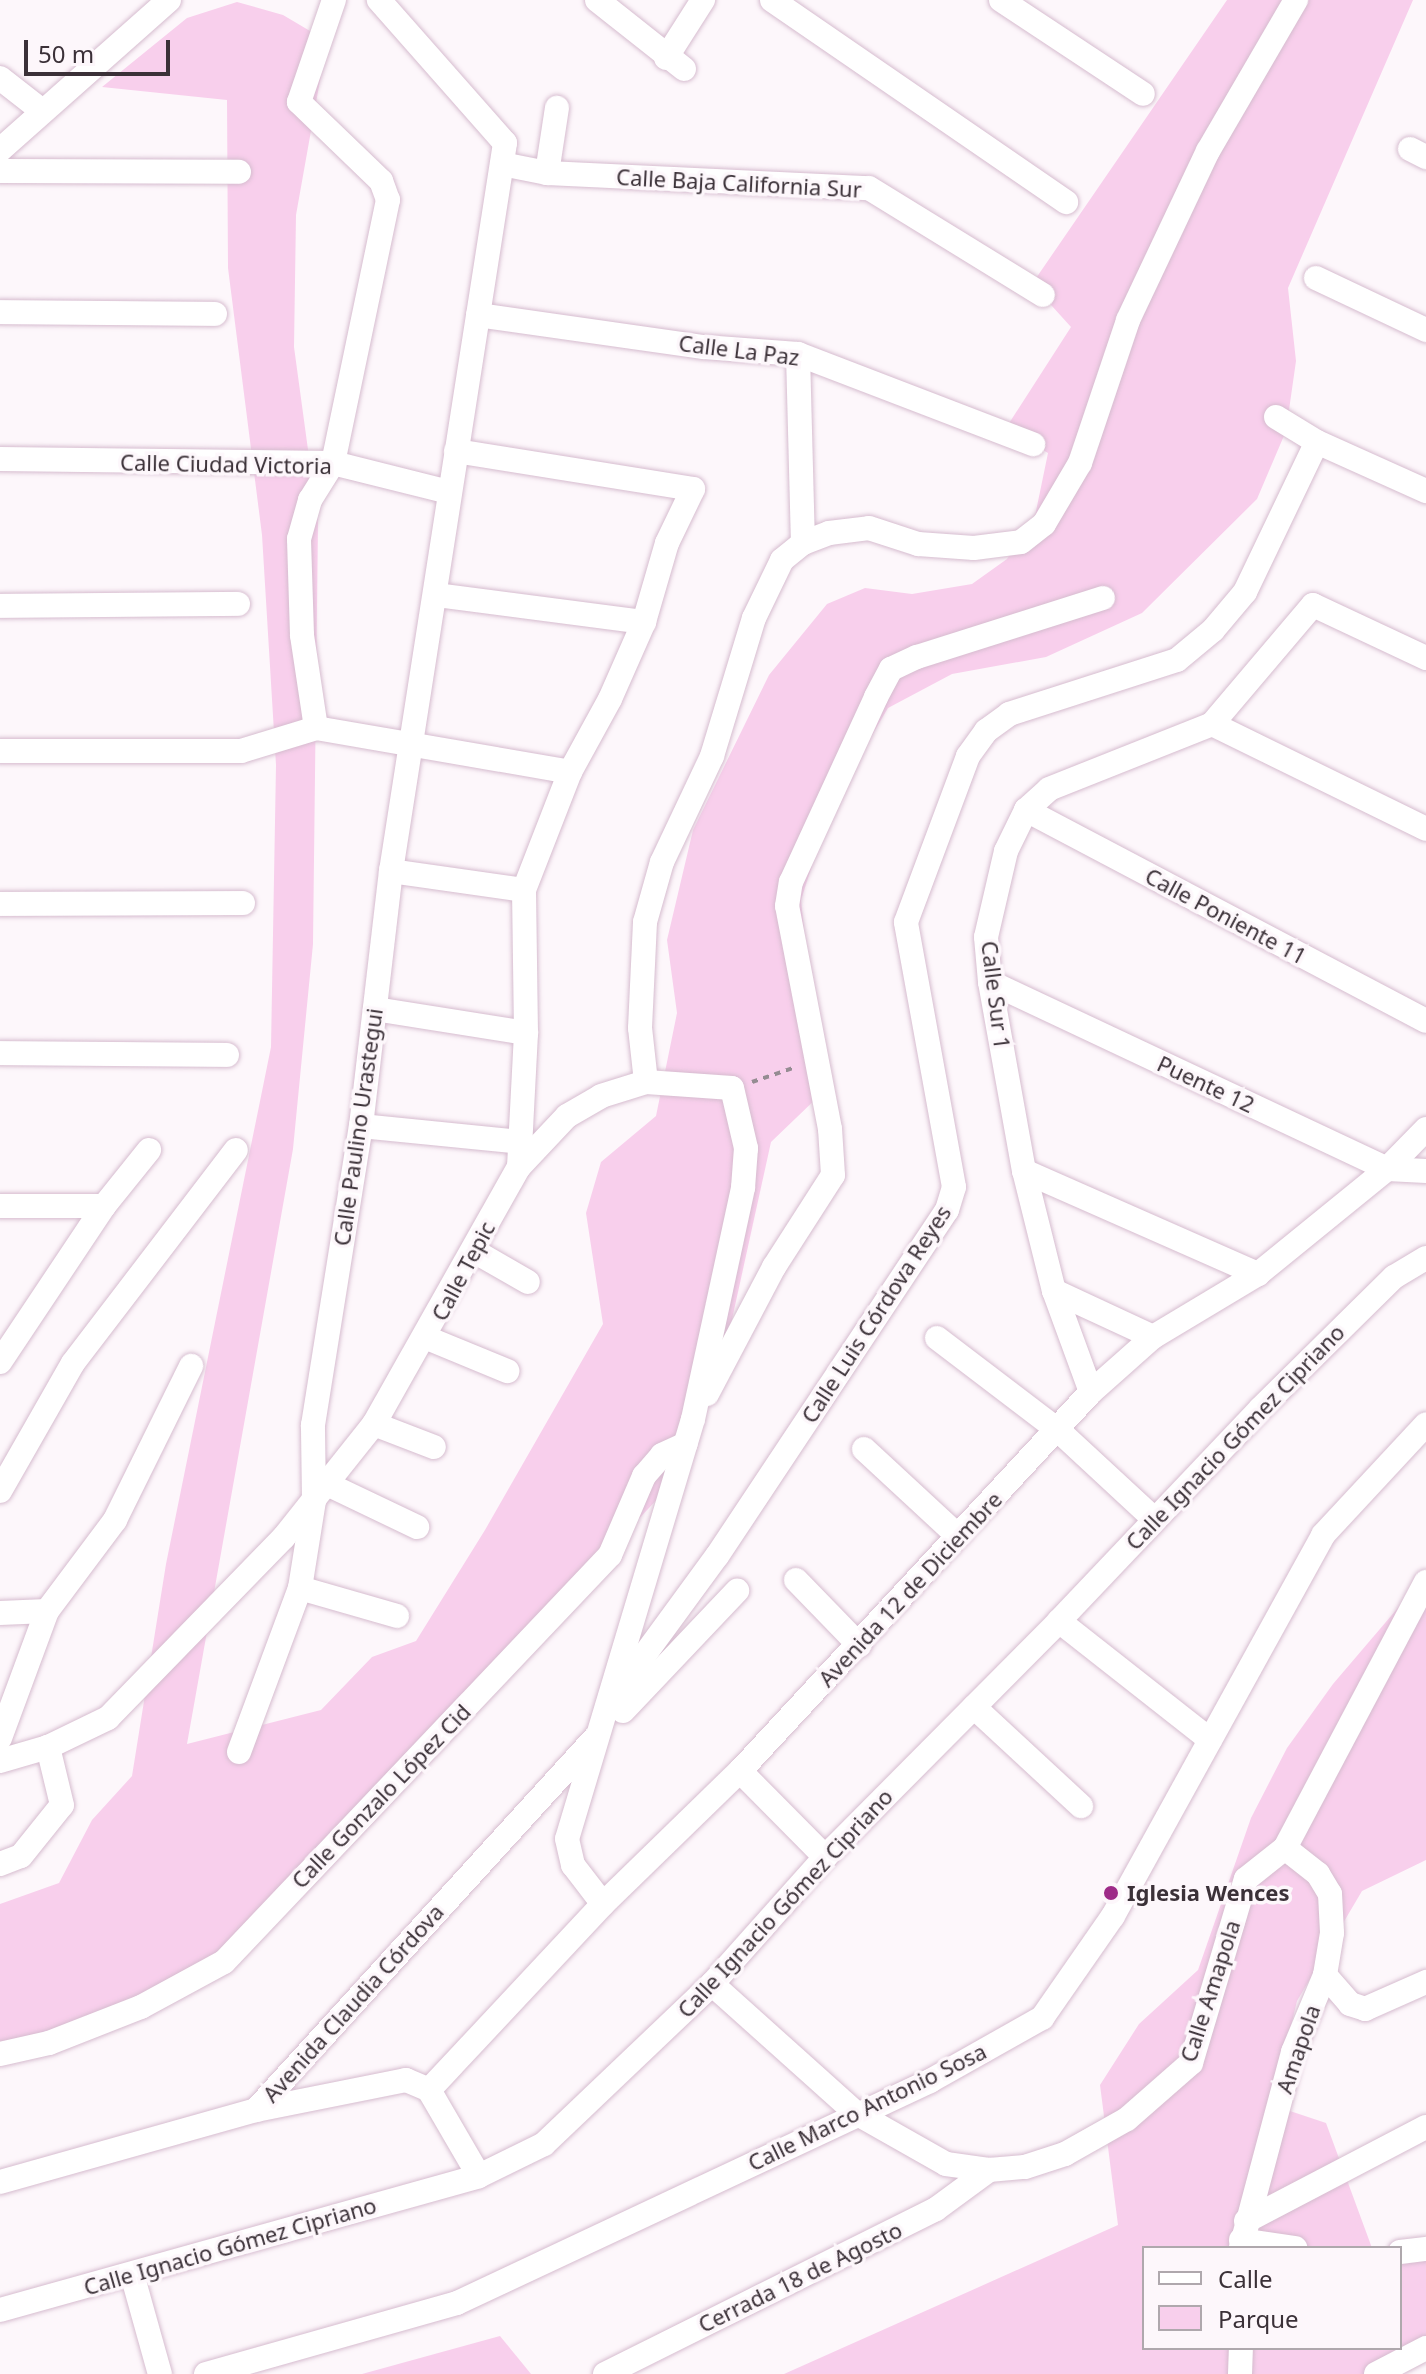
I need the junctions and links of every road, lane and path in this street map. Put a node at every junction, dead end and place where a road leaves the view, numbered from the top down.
1 (334, 0) edge
2 (379, 0) edge
3 (597, 0) edge
4 (703, 0) edge
5 (1001, 0) edge
6 (1296, 0) edge
7 (162, 2) edge
8 (790, 5) edge
9 (0, 78) edge
10 (1143, 94) dead end
11 (557, 108) dead end
12 (41, 110) junction
13 (0, 150) edge
14 (503, 154) junction
15 (0, 171) edge
16 (239, 172) dead end
17 (547, 173) junction
18 (1066, 202) dead end
19 (1316, 278) dead end
20 (1043, 295) dead end
21 (0, 312) edge
22 (215, 314) dead end
23 (478, 315) junction
24 (1426, 330) edge
25 (798, 354) junction
26 (1276, 417) dead end
27 (1317, 442) junction
28 (1033, 444) dead end
29 (456, 451) junction
30 (0, 459) edge
31 (333, 463) junction
32 (1426, 491) edge
33 (449, 492) junction
34 (803, 543) junction
35 (436, 595) junction
36 (1103, 598) dead end
37 (238, 604) dead end
38 (0, 606) edge
39 (644, 622) junction
40 (1426, 658) edge
41 (1212, 724) junction
42 (316, 728) junction
43 (412, 741) junction
44 (0, 751) edge
45 (570, 772) junction
46 (1026, 810) junction
47 (1426, 829) edge
48 (391, 871) junction
49 (524, 890) junction
50 (243, 903) dead end
51 (0, 904) edge
52 (990, 982) junction
53 (375, 1009) junction
54 (1426, 1021) edge
55 (526, 1033) junction
56 (0, 1053) edge
57 (227, 1055) dead end
58 (818, 1059) junction
59 (655, 1082) junction
60 (724, 1087) junction
61 (361, 1126) junction
62 (1426, 1129) edge
63 (520, 1142) junction
64 (149, 1150) dead end
65 (236, 1150) dead end
66 (519, 1167) junction
67 (1387, 1169) junction
68 (1024, 1171) junction
69 (1426, 1171) edge
70 (0, 1206) edge
71 (104, 1206) junction
72 (474, 1251) junction
73 (1426, 1258) edge
74 (1258, 1274) junction
75 (528, 1282) dead end
76 (1054, 1291) junction
77 (1153, 1337) junction
78 (8, 1338) edge
79 (427, 1338) junction
80 (937, 1338) dead end
81 (0, 1362) edge
82 (191, 1366) dead end
83 (507, 1371) dead end
84 (1091, 1392) junction
85 (693, 1419) junction
86 (374, 1424) junction
87 (1426, 1424) edge
88 (1059, 1431) junction
89 (686, 1444) junction
90 (434, 1447) dead end
91 (864, 1449) dead end
92 (0, 1491) edge
93 (320, 1493) junction
94 (1154, 1519) junction
95 (417, 1527) dead end
96 (958, 1536) junction
97 (796, 1580) dead end
98 (1426, 1582) edge
99 (300, 1588) junction
100 (737, 1591) dead end
101 (47, 1611) junction
102 (0, 1613) edge
103 (397, 1616) dead end
104 (1059, 1621) junction
105 (859, 1645) junction
106 (617, 1706) junction
107 (974, 1707) junction
108 (598, 1735) junction
109 (0, 1738) edge
110 (1210, 1740) junction
111 (48, 1747) junction
112 (239, 1752) dead end
113 (0, 1761) edge
114 (740, 1771) junction
115 (1081, 1806) dead end
116 (825, 1857) junction
117 (1301, 1860) junction
118 (0, 1864) edge
119 (603, 1904) junction
120 (1325, 1975) junction
121 (1426, 1982) edge
122 (712, 1984) junction
123 (0, 2054) edge
124 (429, 2090) junction
125 (256, 2110) junction
126 (856, 2113) junction
127 (1426, 2127) edge
128 (989, 2170) junction
129 (479, 2176) junction
130 (0, 2182) edge
131 (1242, 2236) edge
132 (1286, 2246) edge
133 (1426, 2249) edge
134 (1402, 2252) edge
135 (132, 2274) junction
136 (0, 2310) edge
137 (1426, 2348) edge
138 (1241, 2350) edge
139 (160, 2374) edge
140 (206, 2374) edge
141 (605, 2374) edge
142 (1240, 2374) edge
143 (1376, 2374) edge

1 - 31 street
2 - 14 street
3 - 4 street
5 - 10 street
6 - 34 street
7 - 12 street
8 - 18 street
9 - 12 street
11 - 17 street
12 - 13 street
14 - 17 street, Calle Baja California Sur
14 - 23 street, Calle Paulino Urastegui
15 - 16 street
17 - 20 street, Calle Baja California Sur
19 - 24 street
21 - 22 street
23 - 25 street, Calle La Paz
23 - 29 street, Calle Paulino Urastegui
25 - 28 street, Calle La Paz
25 - 34 street
26 - 27 street
27 - 32 street
27 - 106 street, Calle Luis Córdova Reyes
29 - 33 street, Calle Paulino Urastegui
29 - 39 street, Calle Tepic
30 - 31 street, Calle Ciudad Victoria
31 - 33 street, Calle Ciudad Victoria
31 - 42 street
33 - 35 street, Calle Paulino Urastegui
34 - 59 street
35 - 39 street
35 - 43 street, Calle Paulino Urastegui
36 - 58 street
37 - 38 street
39 - 45 street, Calle Tepic
40 - 41 street, Calle Sur 1
41 - 46 street, Calle Sur 1
41 - 47 street
42 - 43 street
42 - 44 street
43 - 45 street
43 - 48 street, Calle Paulino Urastegui
45 - 49 street, Calle Tepic
46 - 52 street, Calle Sur 1
46 - 54 street, Calle Poniente 11
48 - 49 street
48 - 53 street, Calle Paulino Urastegui
49 - 55 street, Calle Tepic
50 - 51 street
52 - 67 street, Puente 12
52 - 68 street, Calle Sur 1
53 - 55 street
53 - 61 street, Calle Paulino Urastegui
55 - 63 street, Calle Tepic
56 - 57 street
58 - 60 path
58 - 85 street
59 - 60 street
59 - 66 street
60 - 85 street
61 - 63 street
61 - 93 street, Calle Paulino Urastegui
62 - 67 street, Avenida 12 de Diciembre
63 - 66 street, Calle Tepic
64 - 71 street
65 - 92 street
66 - 72 street, Calle Tepic
67 - 69 street, Puente 12
67 - 74 street, Avenida 12 de Diciembre
68 - 74 street
68 - 76 street, Calle Sur 1
70 - 71 street
71 - 78 street
72 - 75 street
72 - 79 street, Calle Tepic
73 - 94 street, Calle Ignacio Gómez Cipriano
74 - 77 street, Avenida 12 de Diciembre
76 - 77 street
76 - 84 street, Calle Sur 1
77 - 84 street, Avenida 12 de Diciembre
78 - 81 street
79 - 83 street
79 - 86 street, Calle Tepic
80 - 88 street
82 - 101 street
84 - 88 street, Avenida 12 de Diciembre
85 - 89 street
86 - 90 street
86 - 93 street, Calle Tepic
87 - 110 street, Calle Marco Antonio Sosa
88 - 94 street
88 - 96 street, Avenida 12 de Diciembre
89 - 106 street
89 - 123 street, Calle Gonzalo López Cid
91 - 96 street
93 - 95 street
93 - 99 street, Calle Paulino Urastegui
93 - 111 street, Calle Tepic
94 - 104 street, Calle Ignacio Gómez Cipriano
96 - 105 street, Avenida 12 de Diciembre
97 - 105 street
98 - 117 street, Calle Amapola
99 - 103 street
99 - 112 street, Calle Paulino Urastegui
100 - 106 street
101 - 102 street
101 - 109 street
104 - 107 street, Calle Ignacio Gómez Cipriano
104 - 110 street
105 - 114 street, Avenida 12 de Diciembre
106 - 108 street
107 - 115 street
107 - 116 street, Calle Ignacio Gómez Cipriano
108 - 119 street
108 - 125 street, Avenida Claudia Córdova
110 - 126 street, Calle Marco Antonio Sosa
111 - 113 street, Calle Tepic
111 - 118 street
114 - 116 street
114 - 119 street, Avenida 12 de Diciembre
116 - 122 street, Calle Ignacio Gómez Cipriano
117 - 120 street, Amapola
117 - 128 street, Calle Amapola
119 - 124 street, Avenida 12 de Diciembre
120 - 121 street
120 - 131 street, Amapola
122 - 126 street, Calle Amapola
122 - 129 street, Calle Ignacio Gómez Cipriano
124 - 125 street
124 - 129 street
125 - 130 street, Avenida Claudia Córdova
126 - 128 street, Calle Amapola
126 - 140 street, Calle Marco Antonio Sosa
127 - 131 street
128 - 141 street, Cerrada 18 de Agosto
129 - 135 street, Calle Ignacio Gómez Cipriano
131 - 132 street
133 - 134 street
135 - 136 street, Calle Ignacio Gómez Cipriano
135 - 139 street
137 - 143 street
138 - 142 street

